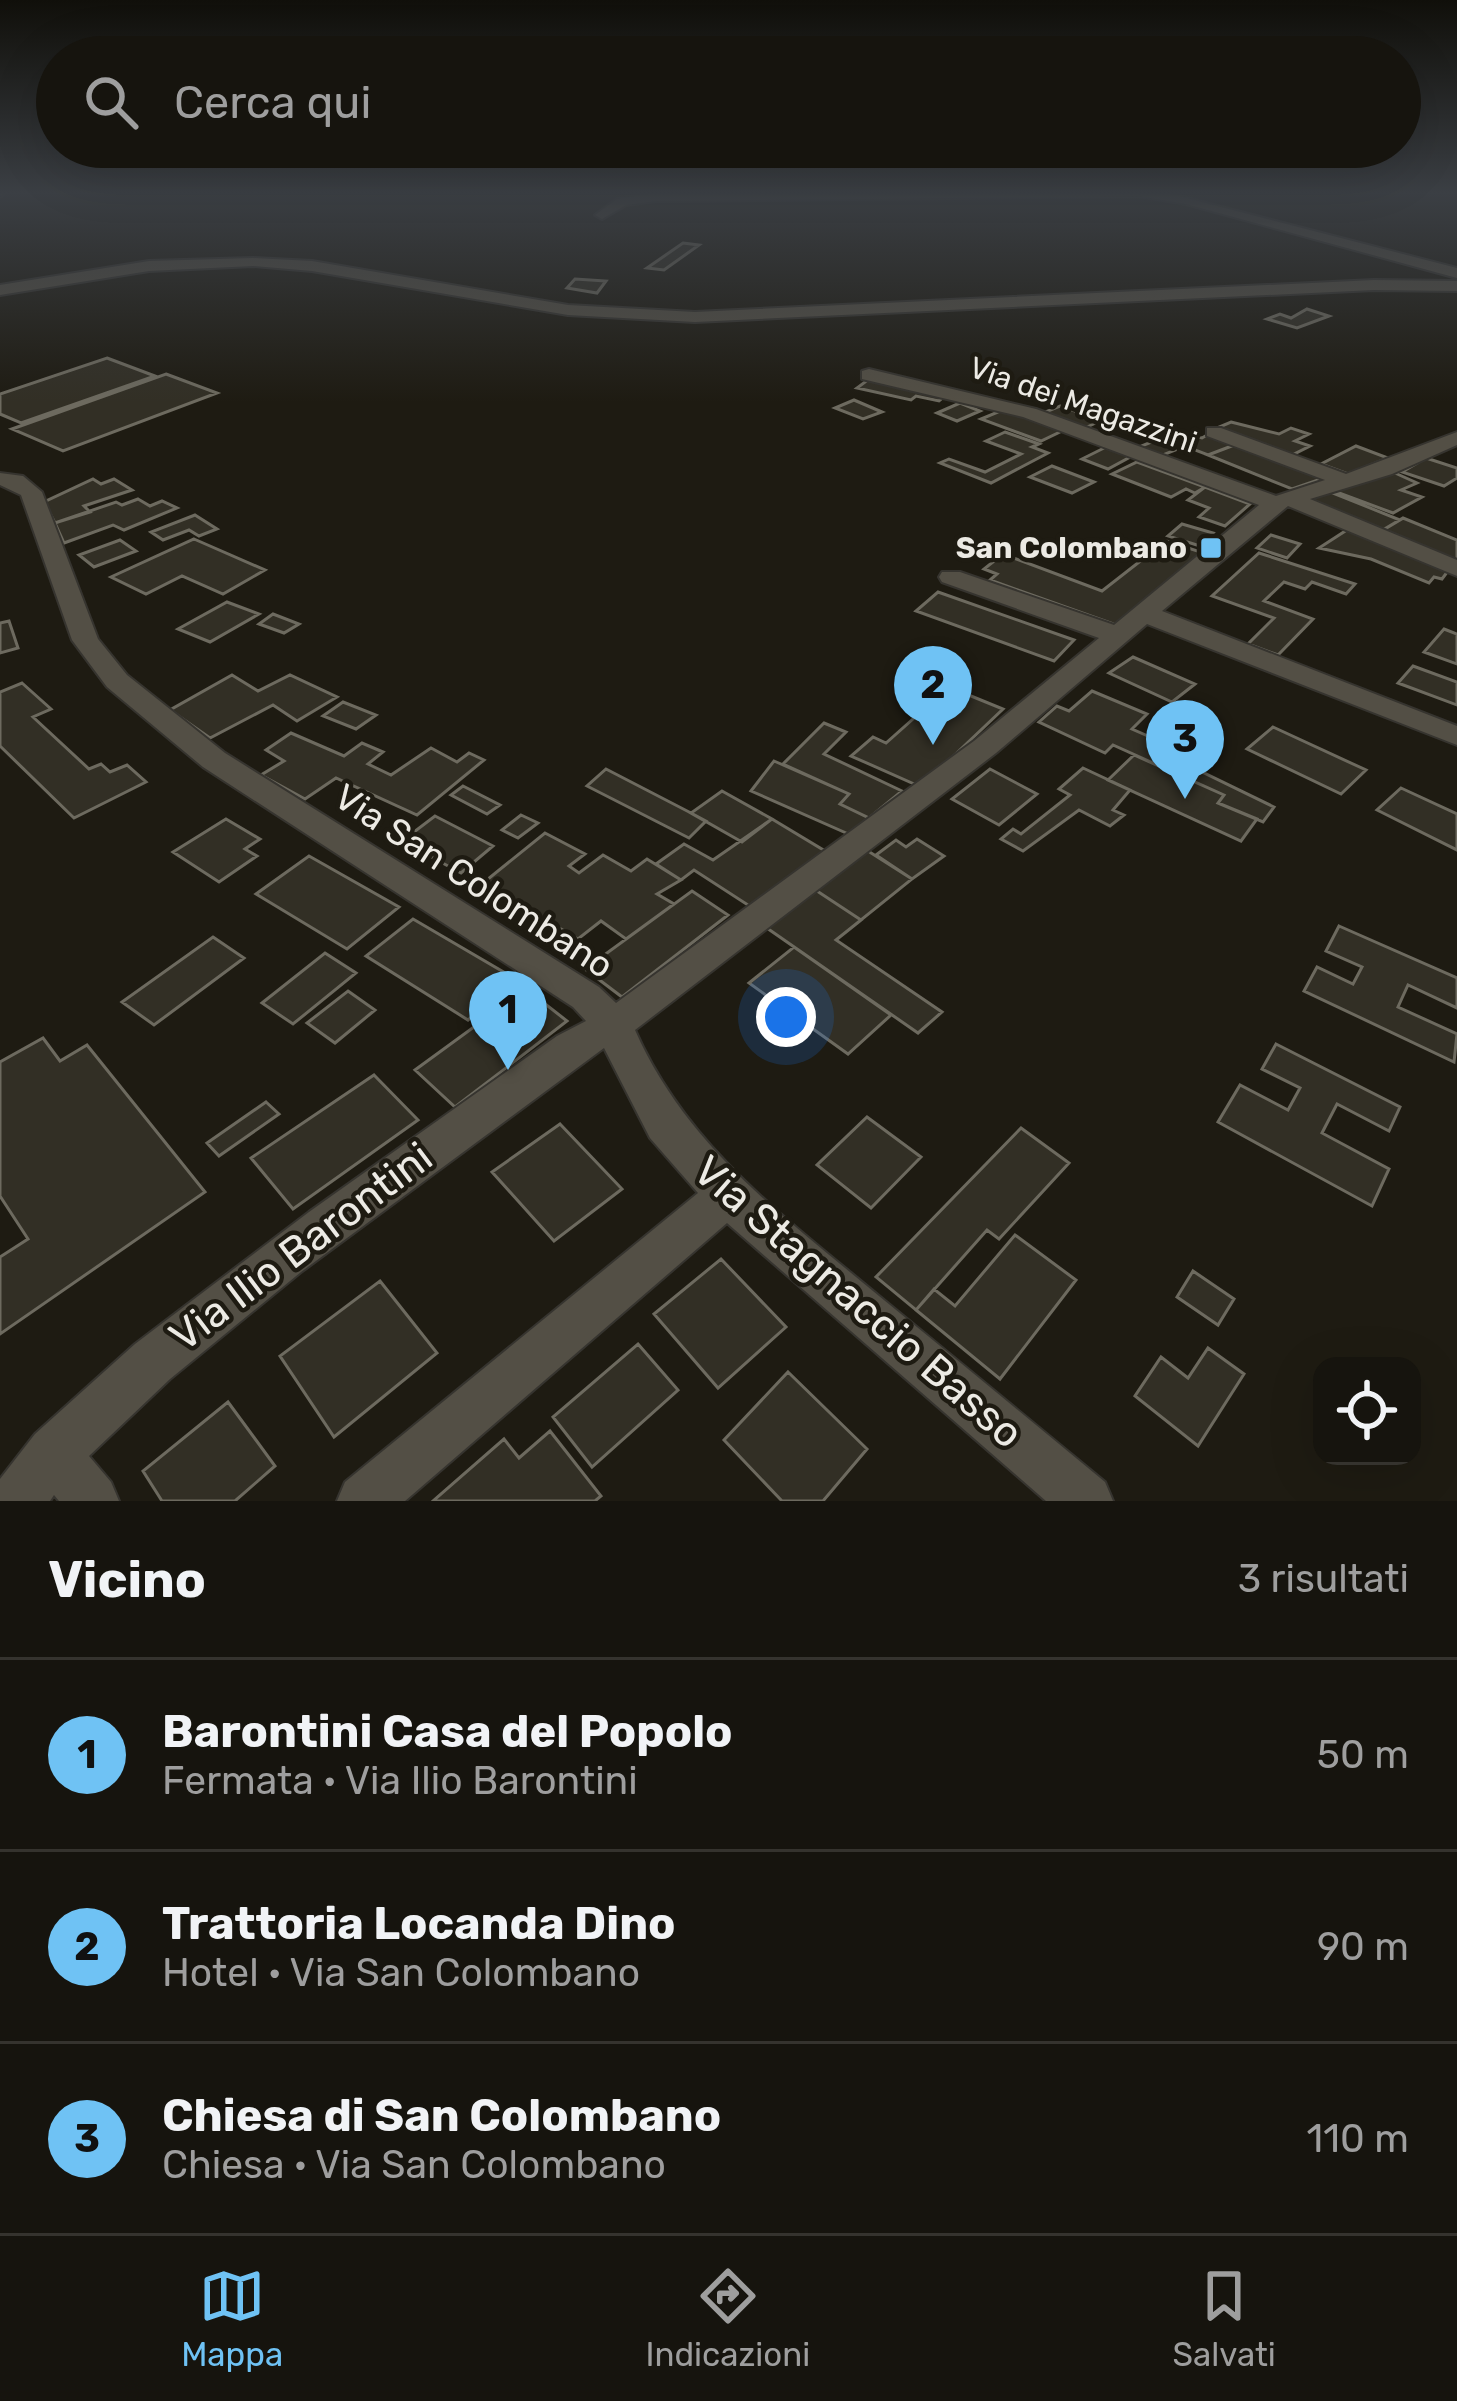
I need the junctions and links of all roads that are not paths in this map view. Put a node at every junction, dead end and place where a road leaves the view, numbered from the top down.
1 (252, 262) edge
2 (254, 262) edge
3 (1416, 262) edge
4 (1457, 273) edge
5 (38, 275) dead end
6 (1457, 286) edge
7 (0, 289) edge
8 (869, 375) dead end
9 (1214, 432) dead end
10 (1457, 438) edge
11 (0, 479) edge
12 (1346, 481) junction
13 (1281, 501) junction
14 (1457, 568) edge
15 (951, 577) dead end
16 (1146, 614) junction
17 (1119, 636) junction
18 (1457, 736) edge
19 (614, 1025) junction
20 (727, 1196) junction
21 (53, 1452) junction
22 (1083, 1500) edge
23 (16, 1501) edge
24 (92, 1501) edge
25 (364, 1501) edge

1 - 7 street
2 - 6 street
3 - 4 street
5 - 7 street
8 - 13 street, Via dei Magazzini
9 - 12 street
10 - 12 street, Via San Colombano
11 - 19 street, Via San Colombano
12 - 13 street, Via San Colombano
13 - 14 street, Via dei Magazzini
13 - 16 street, Via San Colombano
15 - 17 street
16 - 17 street, Via San Colombano
16 - 18 street
17 - 19 street, Via San Colombano
19 - 20 street, Via Stagnaccio Basso
19 - 21 street, Via Ilio Barontini
20 - 22 street, Via Stagnaccio Basso
20 - 25 street
21 - 23 street, Via Ilio Barontini
21 - 24 street

